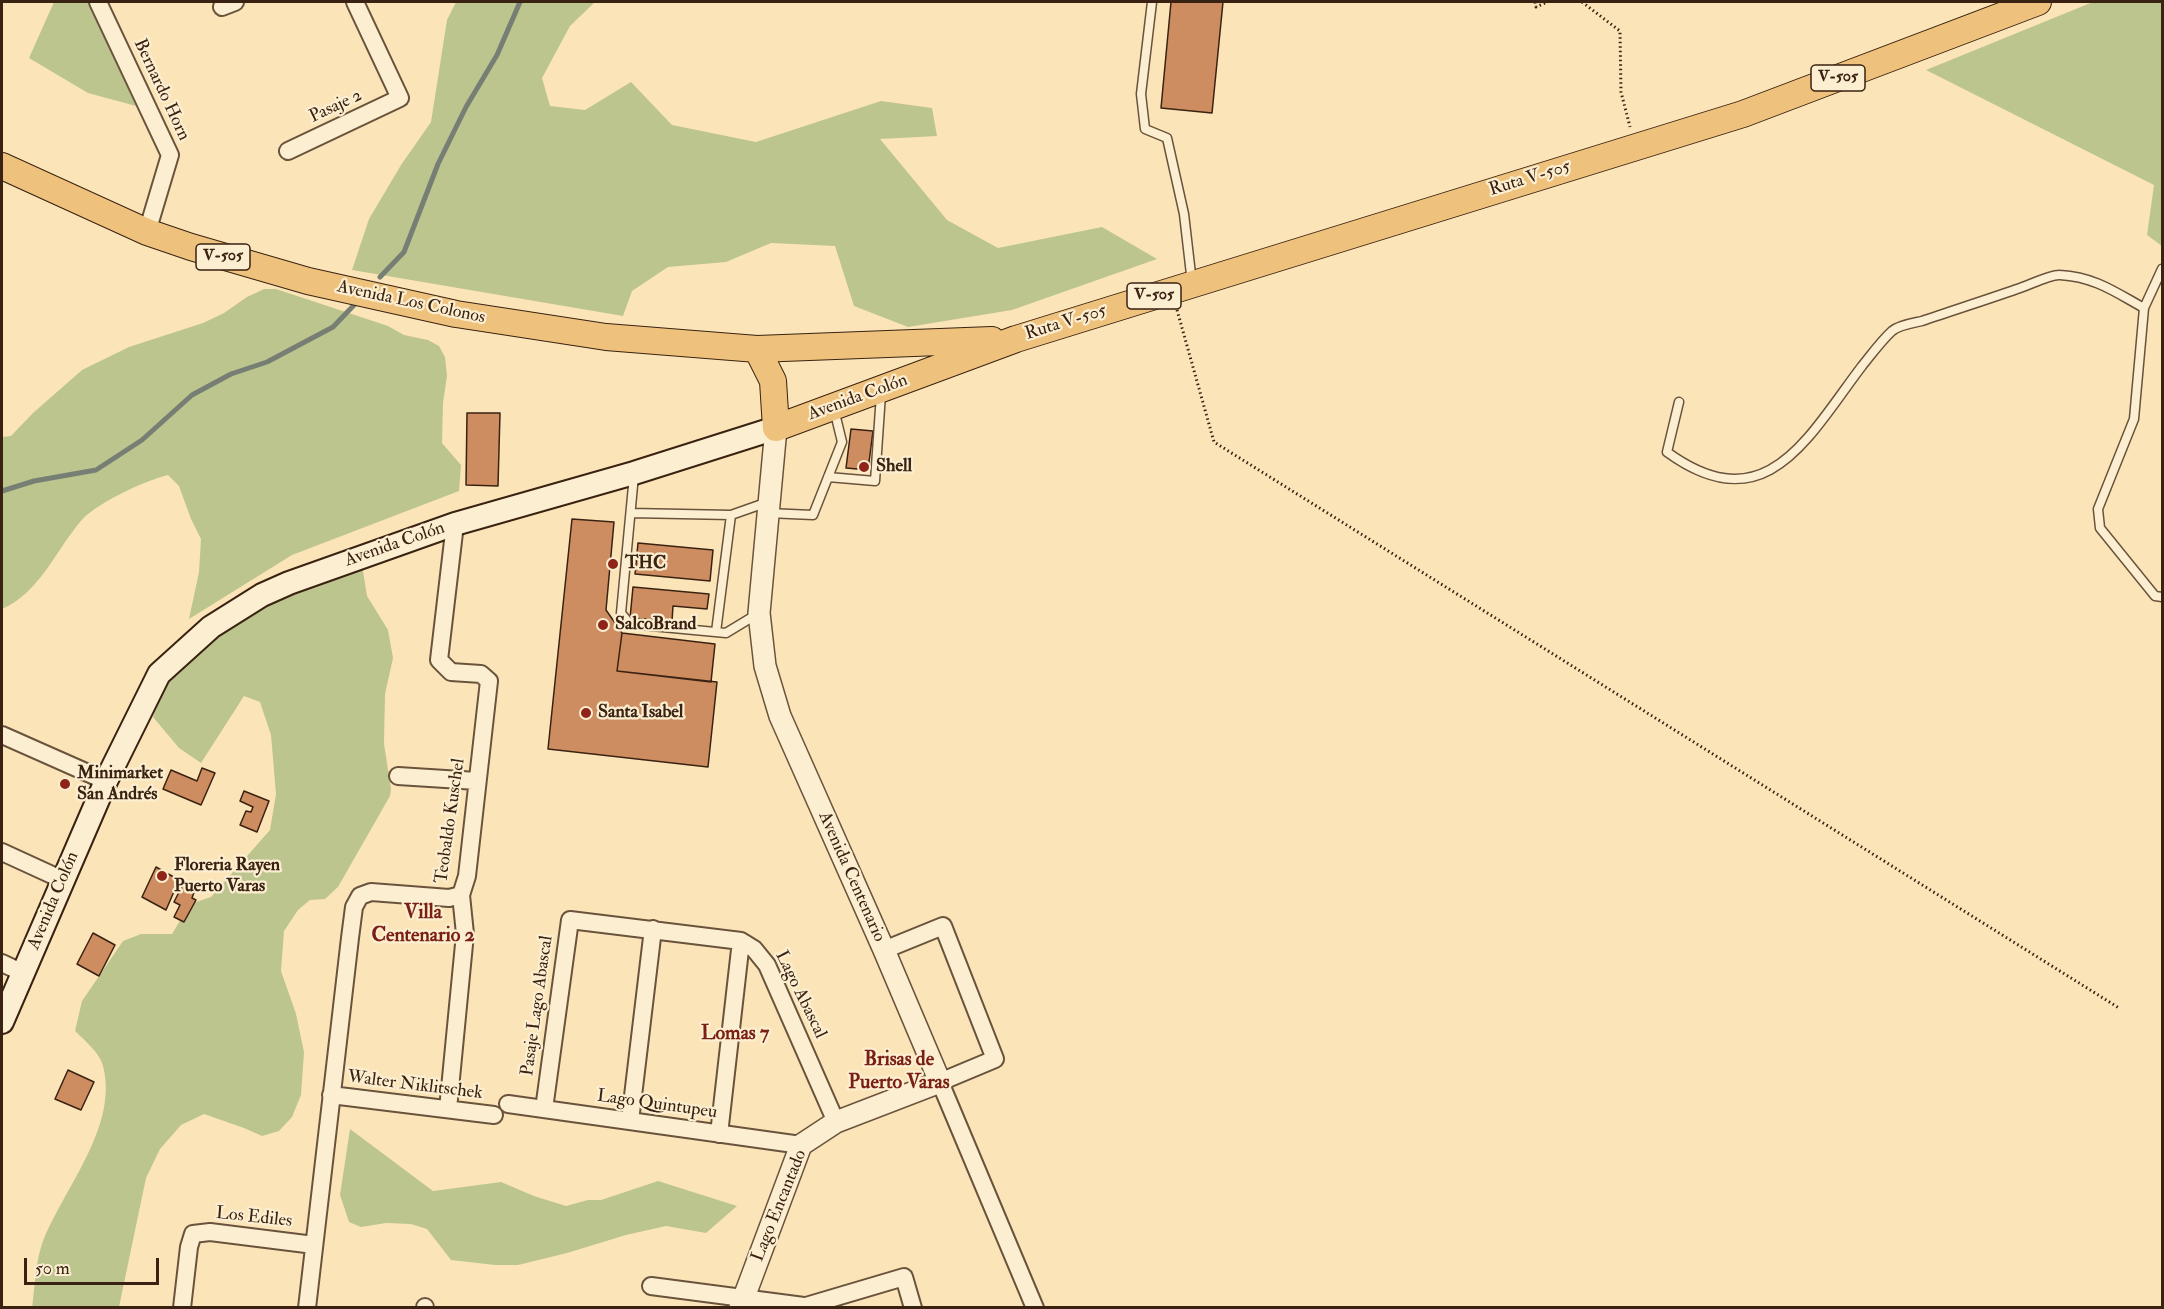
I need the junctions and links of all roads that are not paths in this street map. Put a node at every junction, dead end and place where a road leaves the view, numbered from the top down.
1 (98, 2) edge
2 (355, 2) edge
3 (1152, 2) edge
4 (2038, 2) edge
5 (288, 151) dead end
6 (2, 166) edge
7 (147, 232) junction
8 (2163, 269) edge
9 (1182, 287) junction
10 (2144, 309) junction
11 (1016, 339) junction
12 (757, 349) junction
13 (882, 389) junction
14 (1679, 402) dead end
15 (834, 406) junction
16 (776, 428) junction
17 (634, 473) junction
18 (828, 477) junction
19 (768, 508) junction
20 (631, 513) junction
21 (731, 515) junction
22 (455, 524) junction
23 (2163, 597) edge
24 (759, 613) junction
25 (716, 632) junction
26 (2, 735) edge
27 (398, 776) dead end
28 (106, 781) junction
29 (477, 781) junction
30 (2, 852) edge
31 (63, 880) junction
32 (461, 895) junction
33 (653, 929) junction
34 (741, 941) junction
35 (884, 950) junction
36 (2, 963) edge
37 (23, 973) junction
38 (2, 1023) edge
39 (940, 1082) junction
40 (331, 1095) junction
41 (508, 1104) dead end
42 (448, 1109) junction
43 (543, 1109) junction
44 (494, 1115) dead end
45 (630, 1121) junction
46 (836, 1122) junction
47 (719, 1134) junction
48 (801, 1145) junction
49 (314, 1245) junction
50 (651, 1286) dead end
51 (742, 1303) edge
52 (813, 1307) edge
53 (182, 1308) edge
54 (307, 1308) edge
55 (913, 1308) edge
56 (1035, 1308) edge

1 - 7 street, Bernardo Horn
2 - 5 street, Pasaje 2
3 - 9 lane
4 - 9 main road, Ruta V-505 / V-505
6 - 7 main road, Avenida Los Colonos / V-505
7 - 12 main road, Avenida Los Colonos / V-505
8 - 10 lane
9 - 11 main road, Ruta V-505 / V-505
10 - 14 lane
10 - 23 lane
11 - 12 main road, Avenida Los Colonos
11 - 13 main road, Avenida Colón / V-505
12 - 16 main road
13 - 15 main road, Avenida Colón / V-505
13 - 18 lane
15 - 16 main road, Avenida Colón / V-505
15 - 18 lane
16 - 17 main road, Avenida Colón
16 - 19 street, Avenida Centenario
17 - 20 lane
17 - 22 main road, Avenida Colón
18 - 19 lane
19 - 21 lane
19 - 24 street, Avenida Centenario
20 - 21 lane
20 - 25 lane
21 - 25 lane
22 - 28 main road, Avenida Colón
22 - 29 street, Teobaldo Kuschel
24 - 25 lane
24 - 35 street, Avenida Centenario
26 - 28 street
27 - 29 street
28 - 31 main road, Avenida Colón
29 - 32 street, Teobaldo Kuschel
30 - 31 street
31 - 37 main road, Avenida Colón
32 - 40 street, Teobaldo Kuschel
32 - 42 street
33 - 34 street
33 - 43 street, Pasaje Lago Abascal
33 - 45 street
34 - 46 street, Lago Abascal
34 - 47 street
35 - 39 street, Avenida Centenario
35 - 39 street
36 - 37 street
37 - 38 main road, Avenida Colón
39 - 46 street, Lago Encantado
39 - 56 street, Avenida Centenario
40 - 42 street, Walter Niklitschek
40 - 49 street, Teobaldo Kuschel
41 - 43 street, Lago Quintupeu
42 - 44 street, Walter Niklitschek
43 - 45 street, Lago Quintupeu
45 - 47 street, Lago Quintupeu
46 - 48 street, Lago Encantado
47 - 48 street, Lago Quintupeu
48 - 51 street, Lago Encantado
49 - 53 street, Los Ediles
49 - 54 street, Teobaldo Kuschel
50 - 51 street
51 - 52 street
52 - 55 street

